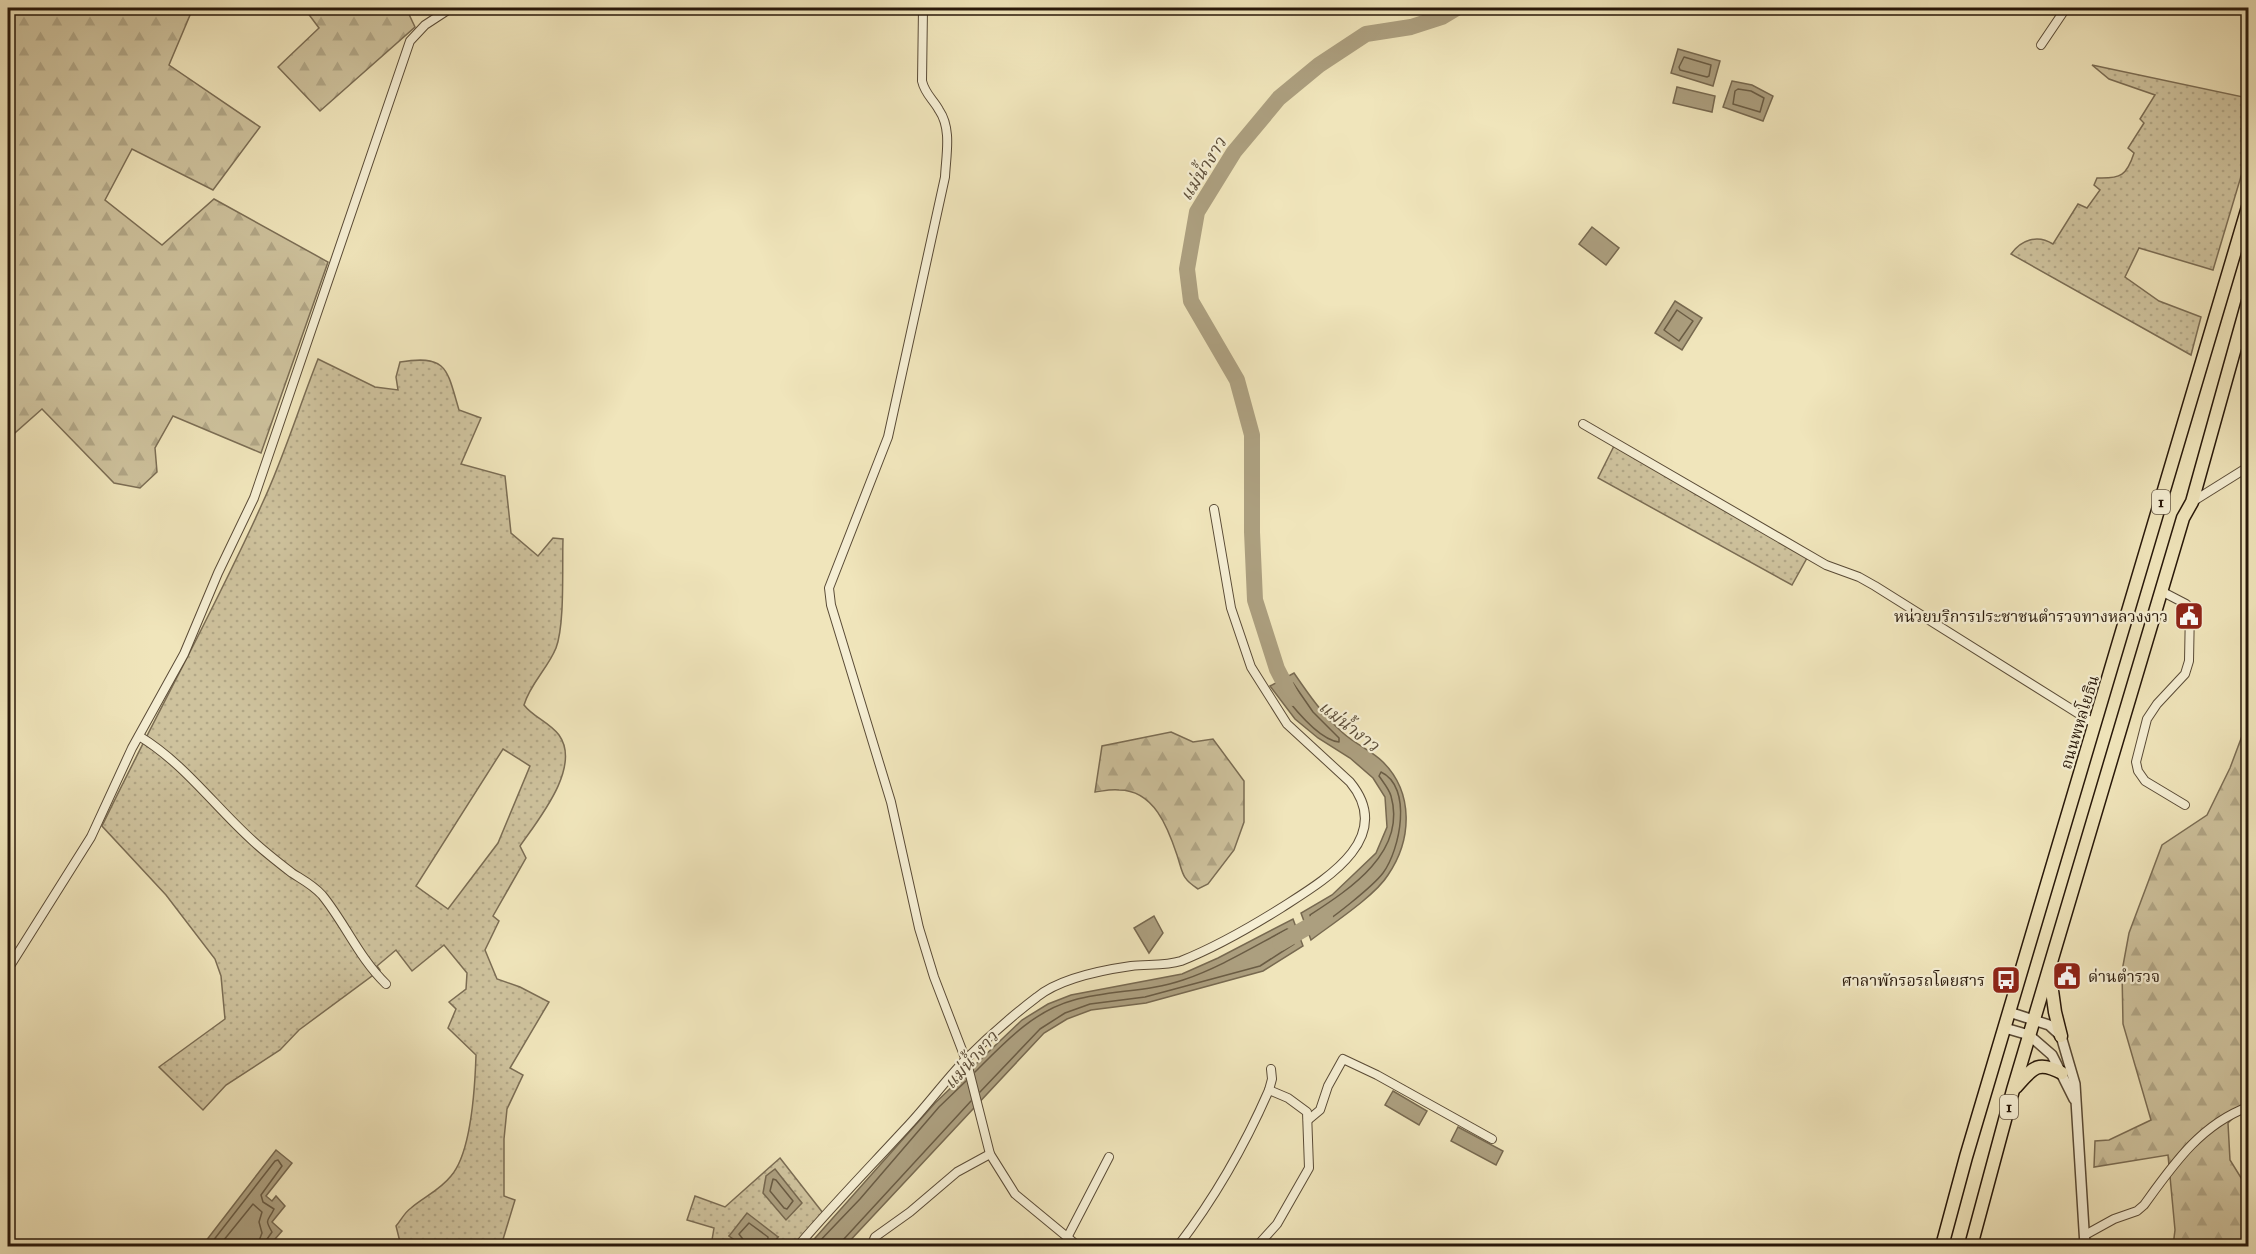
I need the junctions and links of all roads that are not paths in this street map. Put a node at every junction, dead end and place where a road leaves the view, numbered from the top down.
1 (451, 8) edge
2 (923, 8) edge
3 (2066, 8) edge
4 (2041, 45) dead end
5 (2248, 207) edge
6 (2248, 301) edge
7 (1583, 424) dead end
8 (2248, 467) edge
9 (2192, 502) junction
10 (1214, 509) dead end
11 (2161, 591) junction
12 (2095, 724) junction
13 (139, 736) junction
14 (2186, 805) dead end
15 (2049, 968) junction
16 (8, 969) edge
17 (386, 984) dead end
18 (2009, 1012) junction
19 (2034, 1020) junction
20 (2005, 1028) junction
21 (2029, 1035) junction
22 (2061, 1036) junction
23 (967, 1061) junction
24 (1271, 1069) dead end
25 (2062, 1073) junction
26 (1269, 1090) junction
27 (2013, 1090) junction
28 (2076, 1104) junction
29 (2248, 1107) edge
30 (1308, 1120) junction
31 (1492, 1139) dead end
32 (990, 1154) junction
33 (1109, 1157) dead end
34 (2085, 1235) junction
35 (1068, 1236) junction
36 (798, 1246) edge
37 (871, 1246) edge
38 (1078, 1246) edge
39 (1178, 1246) edge
40 (1257, 1246) edge
41 (1942, 1246) edge
42 (1971, 1246) edge
43 (2085, 1246) edge

1 - 13 street
2 - 23 street
3 - 4 street
5 - 12 highway, ถนนพหลโยธิน / 1
6 - 9 highway, 1
7 - 12 street
8 - 9 street
9 - 11 highway, 1
10 - 23 street
11 - 14 street
11 - 15 highway, 1
12 - 18 highway, ถนนพหลโยธิน / 1
13 - 16 street
13 - 17 street
15 - 19 highway, 1
15 - 22 highway
18 - 19 street
18 - 20 highway, ถนนพหลโยธิน / 1
19 - 21 highway, 1
19 - 22 street
20 - 21 street
20 - 41 highway, ถนนพหลโยธิน / 1
21 - 25 street
21 - 27 highway, 1
22 - 28 street
23 - 32 street
23 - 36 street
24 - 26 street
25 - 27 highway
25 - 28 street
26 - 30 street
26 - 39 street
27 - 42 highway, 1
28 - 34 street
29 - 34 street
30 - 31 street
30 - 40 street
32 - 35 street
32 - 37 street
33 - 35 street
34 - 43 street
35 - 38 street

